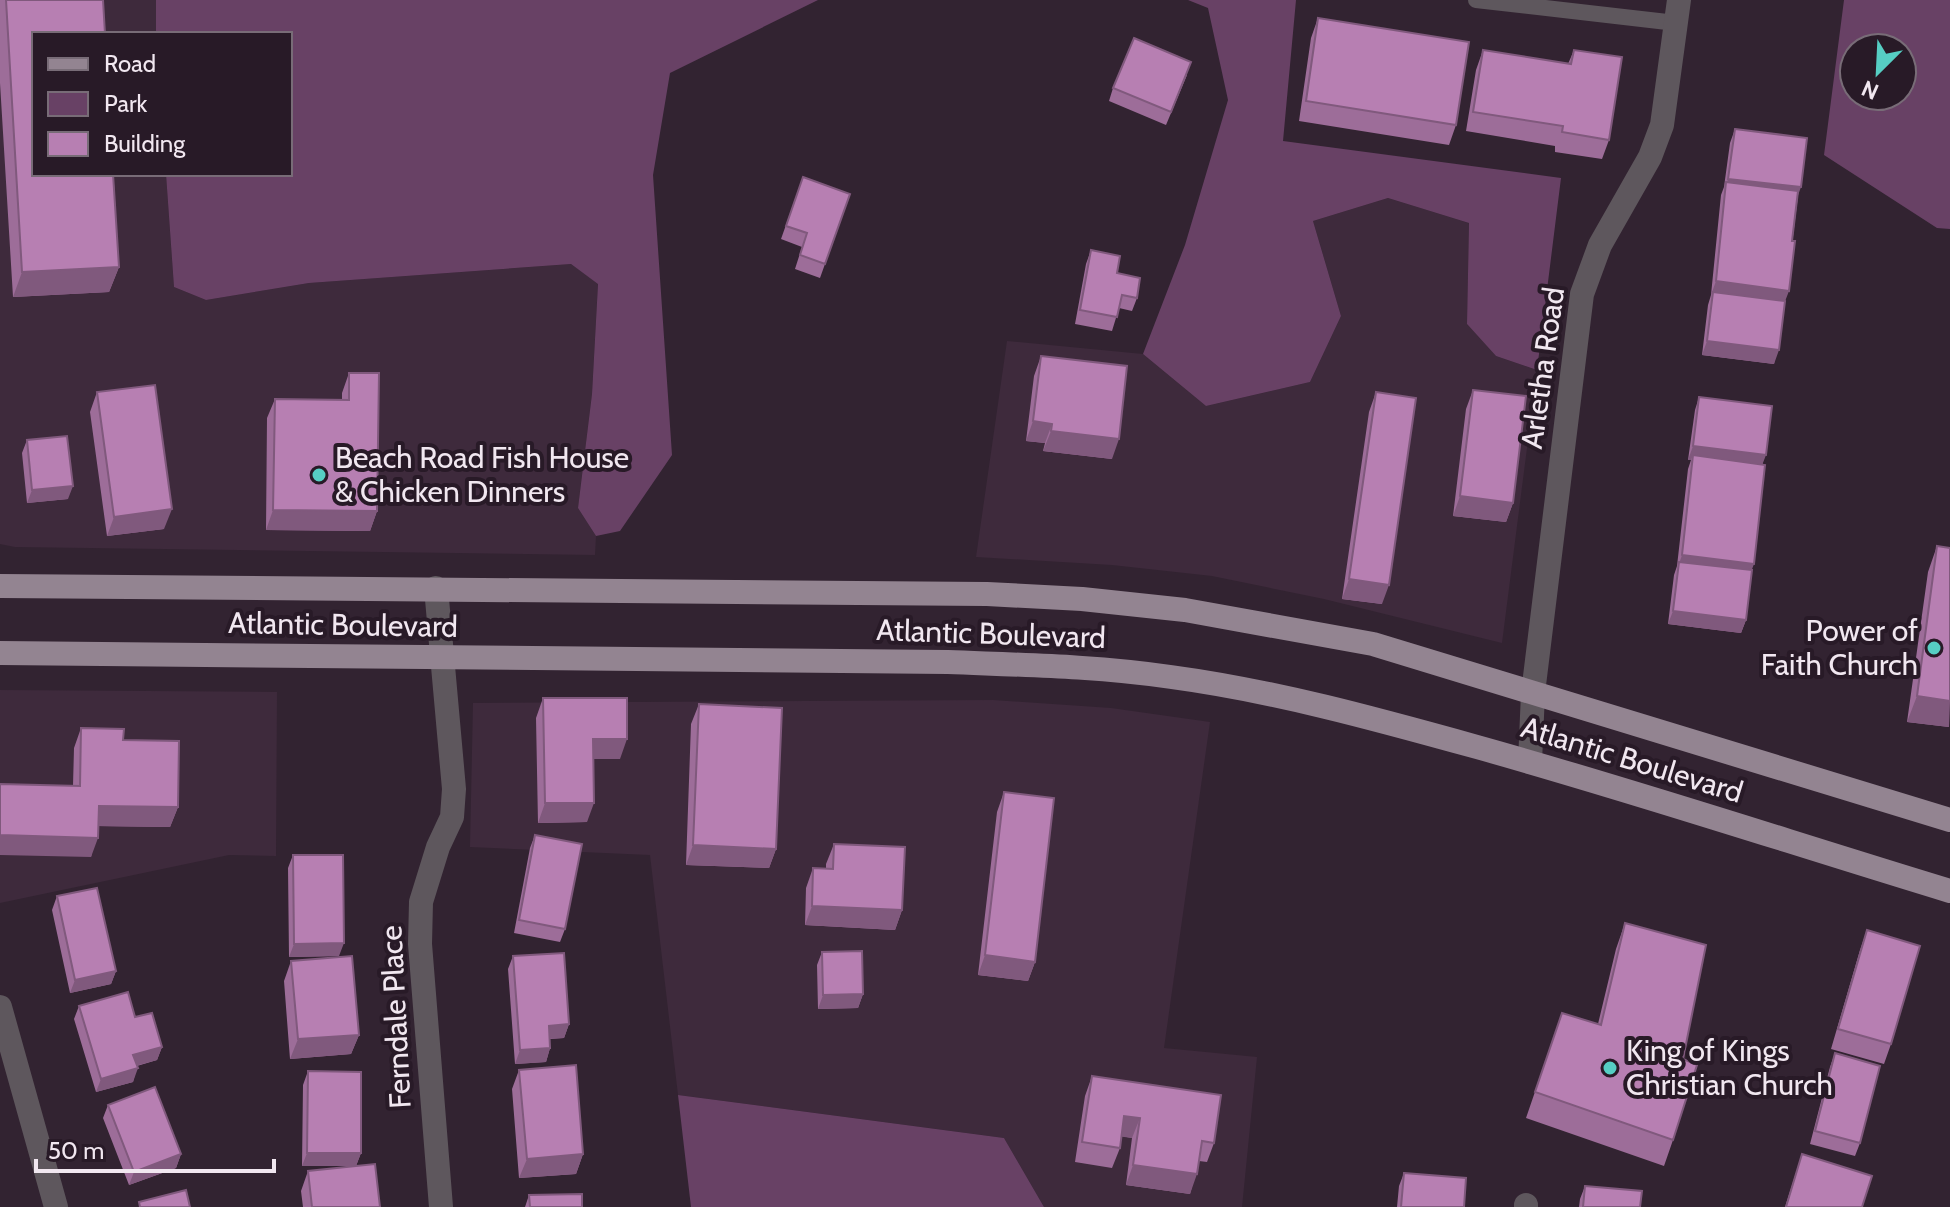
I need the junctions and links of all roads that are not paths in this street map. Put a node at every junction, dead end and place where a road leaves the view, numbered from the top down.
1 (1476, 0) edge
2 (1594, 7) edge
3 (1678, 12) edge
4 (0, 586) edge
5 (436, 588) junction
6 (0, 653) edge
7 (442, 658) junction
8 (1533, 693) junction
9 (1530, 762) junction
10 (1950, 820) edge
11 (1950, 891) edge
12 (0, 1007) edge
13 (56, 1207) edge
14 (441, 1207) edge

1 - 2 lane
2 - 3 lane
3 - 8 street, Arletha Road
4 - 5 main road, Atlantic Boulevard
5 - 7 street, Ferndale Place
5 - 8 main road, Atlantic Boulevard
6 - 7 main road, Atlantic Boulevard
7 - 9 main road, Atlantic Boulevard
7 - 14 street, Ferndale Place
8 - 9 street, Arletha Road
8 - 10 main road, Atlantic Boulevard
9 - 11 main road, Atlantic Boulevard
12 - 13 street

